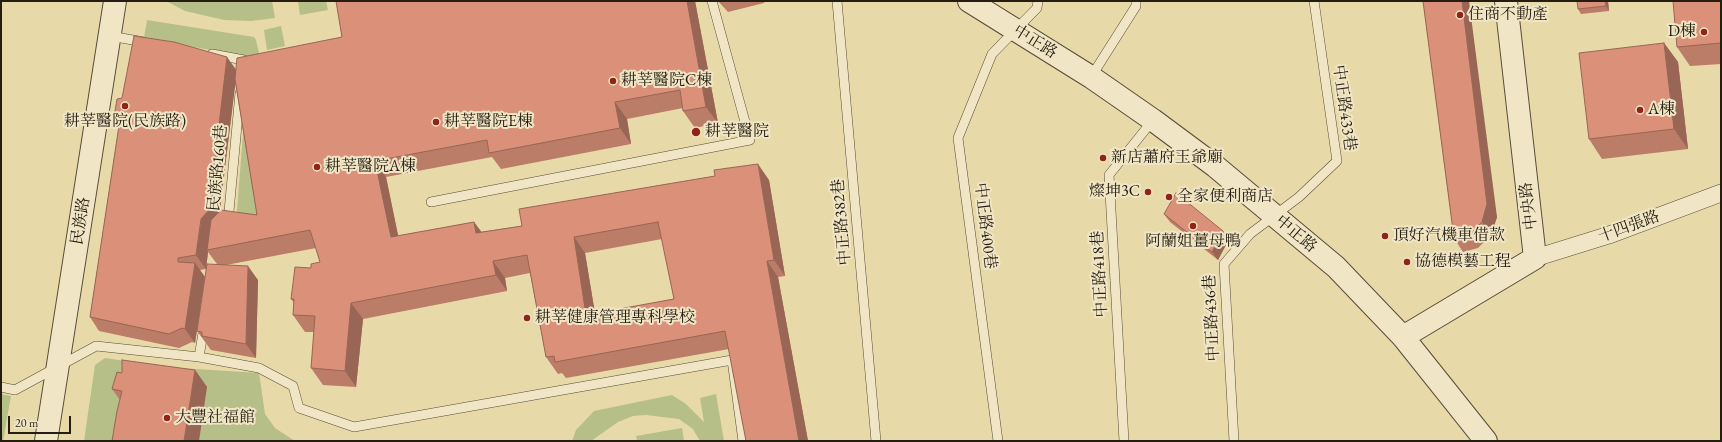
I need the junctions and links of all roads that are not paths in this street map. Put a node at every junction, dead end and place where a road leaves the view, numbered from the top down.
1 (115, 1) edge
2 (712, 1) edge
3 (837, 1) edge
4 (969, 1) edge
5 (1038, 1) edge
6 (1136, 1) edge
7 (1314, 1) edge
8 (1506, 1) edge
9 (1015, 30) junction
10 (110, 36) junction
11 (157, 44) edge
12 (204, 53) edge
13 (1091, 77) junction
14 (1153, 120) junction
15 (1721, 193) edge
16 (431, 202) dead end
17 (1274, 216) junction
18 (223, 228) edge
19 (1535, 258) junction
20 (205, 319) edge
21 (1403, 337) junction
22 (199, 358) junction
23 (58, 366) junction
24 (1, 387) edge
25 (46, 441) edge
26 (742, 441) edge
27 (876, 441) edge
28 (998, 441) edge
29 (1124, 441) edge
30 (1234, 441) edge
31 (1486, 441) edge

1 - 10 street, 民族路
2 - 16 lane
3 - 27 lane, 中正路382巷
4 - 9 street, 中正路
5 - 9 lane, 中正路400巷
6 - 13 lane
7 - 17 lane, 中正路433巷
8 - 19 street, 中央路
9 - 13 street, 中正路
9 - 28 lane, 中正路400巷
10 - 11 lane
10 - 23 street, 民族路
12 - 18 lane, 民族路160巷
13 - 14 street, 中正路
14 - 17 street, 中正路
14 - 29 lane, 中正路418巷
15 - 19 street, 十四張路
17 - 21 street, 中正路
17 - 30 lane, 中正路436巷
19 - 21 street
20 - 22 lane
21 - 31 street, 中正路
22 - 23 lane
22 - 26 lane
23 - 24 lane
23 - 25 street, 民族路

